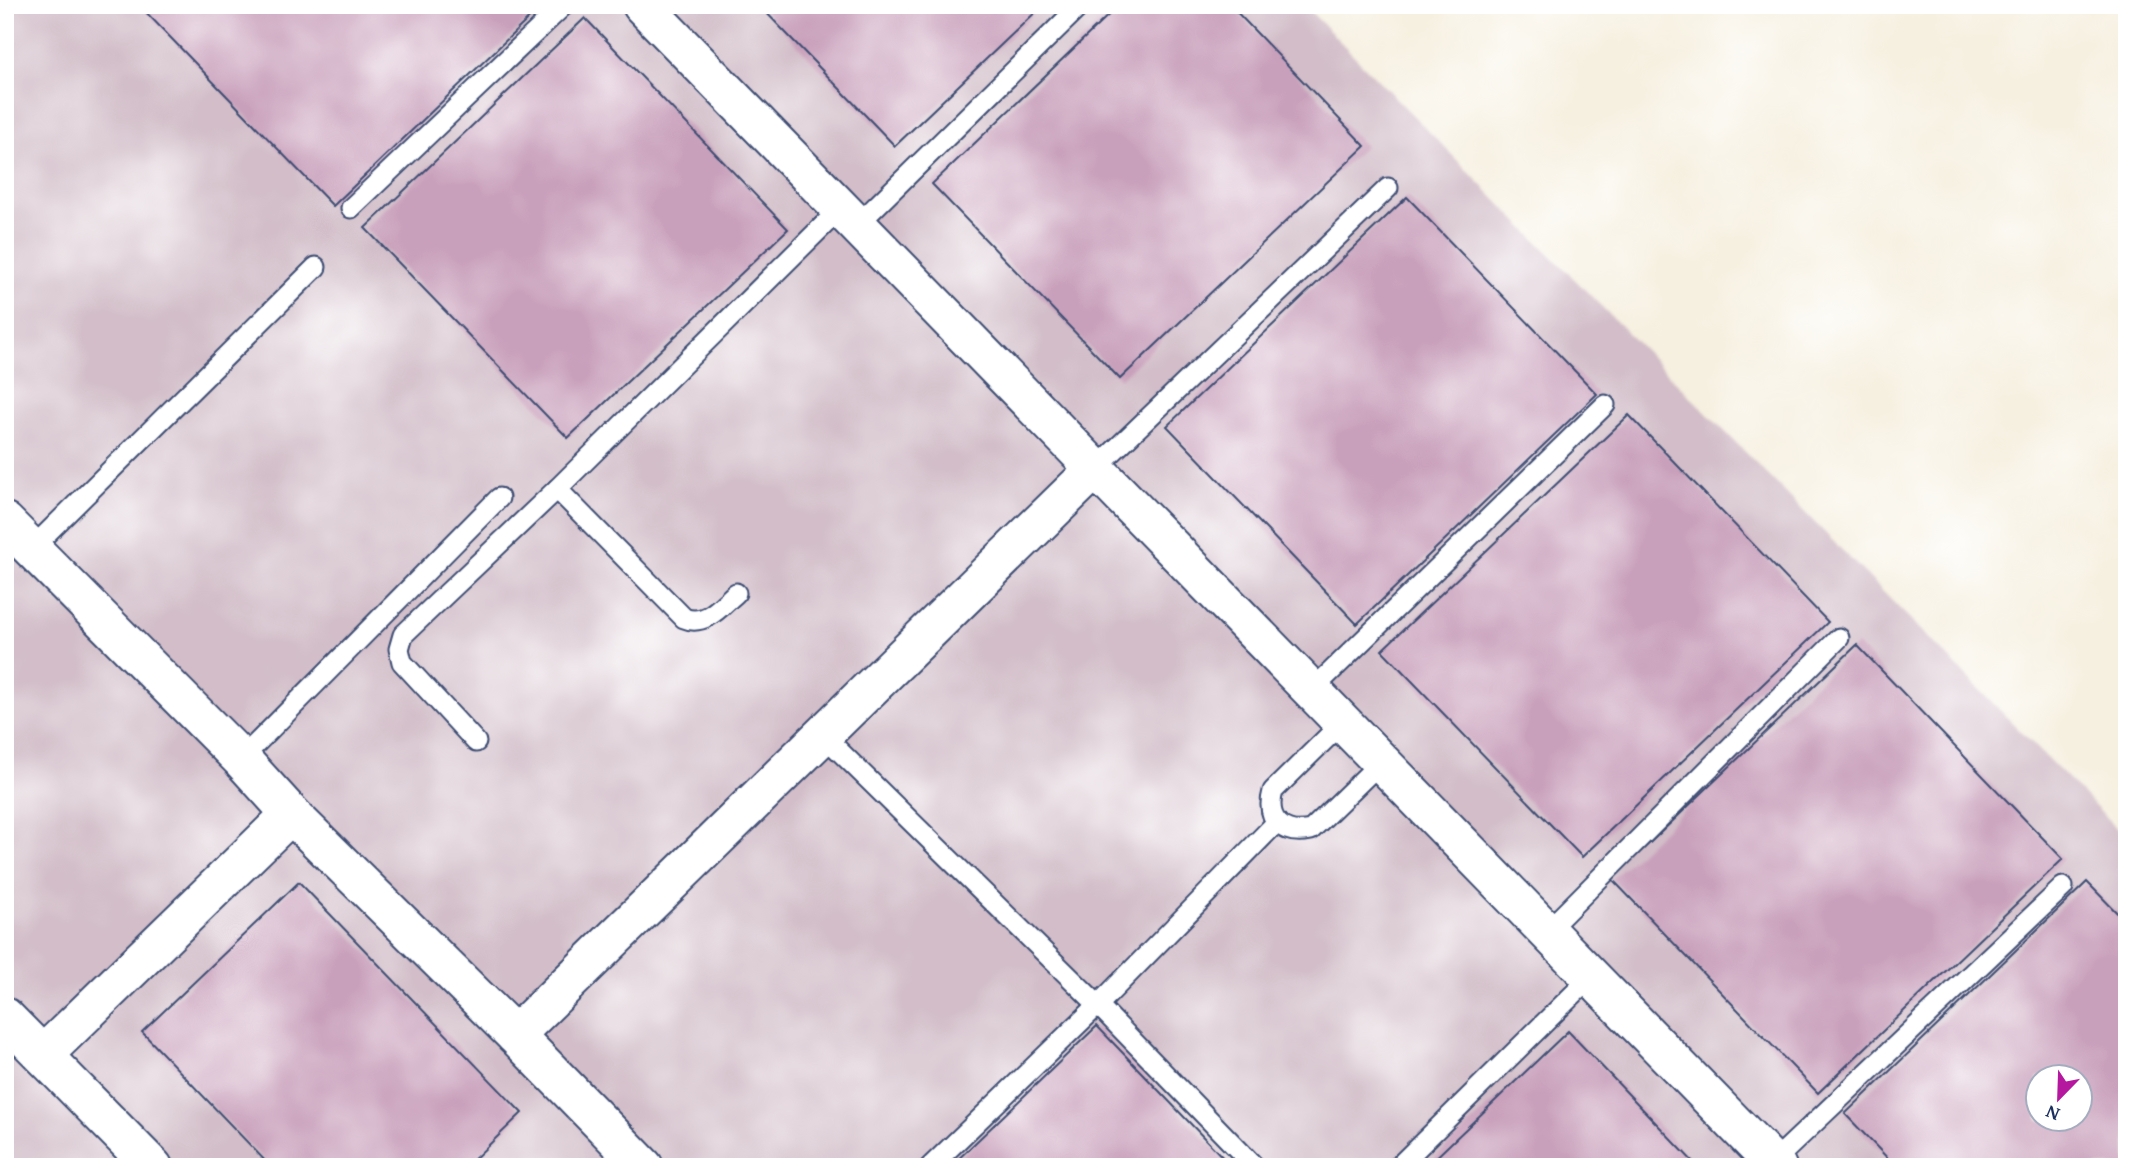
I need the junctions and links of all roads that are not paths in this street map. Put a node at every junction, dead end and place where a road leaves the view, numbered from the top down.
1 (564, 5) edge
2 (642, 5) edge
3 (1081, 5) edge
4 (1388, 188) dead end
5 (351, 208) dead end
6 (848, 218) junction
7 (316, 267) dead end
8 (1605, 405) dead end
9 (1096, 468) junction
10 (557, 489) junction
11 (499, 498) dead end
12 (18, 536) edge
13 (736, 593) dead end
14 (1839, 638) dead end
15 (1312, 689) junction
16 (1344, 721) junction
17 (823, 735) junction
18 (476, 742) dead end
19 (241, 759) junction
20 (1382, 761) junction
21 (291, 814) junction
22 (1277, 822) junction
23 (2063, 887) dead end
24 (1547, 931) junction
25 (1591, 977) junction
26 (1098, 1005) junction
27 (5, 1017) edge
28 (515, 1035) junction
29 (43, 1055) junction
30 (1775, 1164) edge
31 (153, 1167) edge
32 (644, 1167) edge
33 (930, 1167) edge
34 (1255, 1167) edge
35 (1398, 1167) edge

1 - 5 lane
2 - 6 street
3 - 6 lane
4 - 9 lane
6 - 9 street
6 - 10 lane
7 - 12 lane
8 - 15 lane
9 - 15 street
9 - 17 street
10 - 13 lane
10 - 18 lane
11 - 19 lane
12 - 19 street
14 - 24 lane
15 - 16 street
16 - 20 street
16 - 22 lane
17 - 26 lane
17 - 28 street
19 - 21 street
20 - 22 lane
20 - 24 street
21 - 28 street
21 - 29 street
22 - 26 lane
23 - 30 lane
24 - 25 street
25 - 30 street
25 - 35 lane
26 - 33 lane
26 - 34 lane
27 - 29 street
28 - 32 street
29 - 31 street

